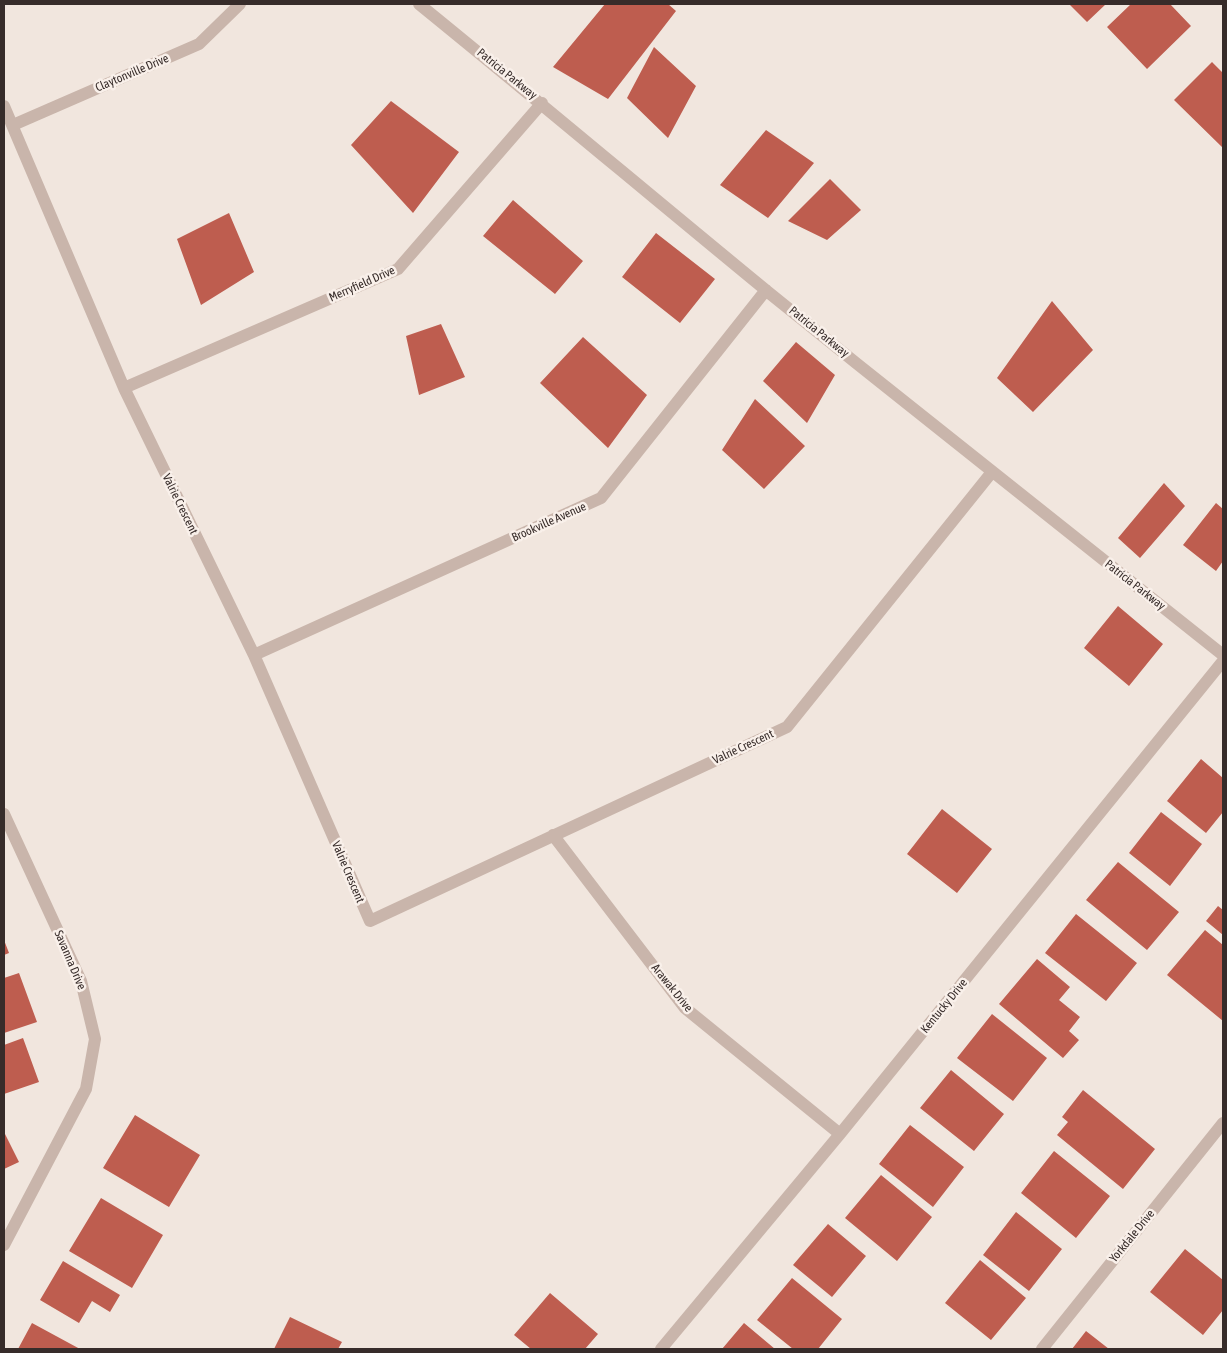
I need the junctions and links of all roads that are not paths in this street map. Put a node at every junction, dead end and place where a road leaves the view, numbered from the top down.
1 (240, 4) edge
2 (419, 4) edge
3 (542, 103) junction
4 (4, 106) edge
5 (13, 125) junction
6 (766, 290) junction
7 (124, 388) junction
8 (992, 472) junction
9 (254, 655) junction
10 (1223, 655) edge
11 (1223, 661) edge
12 (4, 814) edge
13 (553, 835) junction
14 (1223, 1123) edge
15 (840, 1134) junction
16 (4, 1245) edge
17 (661, 1349) edge
18 (1042, 1349) edge

1 - 5 street, Claytonville Drive
2 - 3 street, Patricia Parkway
3 - 6 street, Patricia Parkway
3 - 7 street, Merryfield Drive
4 - 5 street, Valrie Crescent
5 - 7 street, Valrie Crescent
6 - 8 street, Patricia Parkway
6 - 9 street, Brookville Avenue
7 - 9 street, Valrie Crescent
8 - 10 street, Patricia Parkway
8 - 13 street, Valrie Crescent
9 - 13 street, Valrie Crescent
11 - 15 street, Kentucky Drive
12 - 16 street, Savanna Drive
13 - 15 street, Arawak Drive
14 - 18 street, Yorkdale Drive
15 - 17 street, Kentucky Drive

